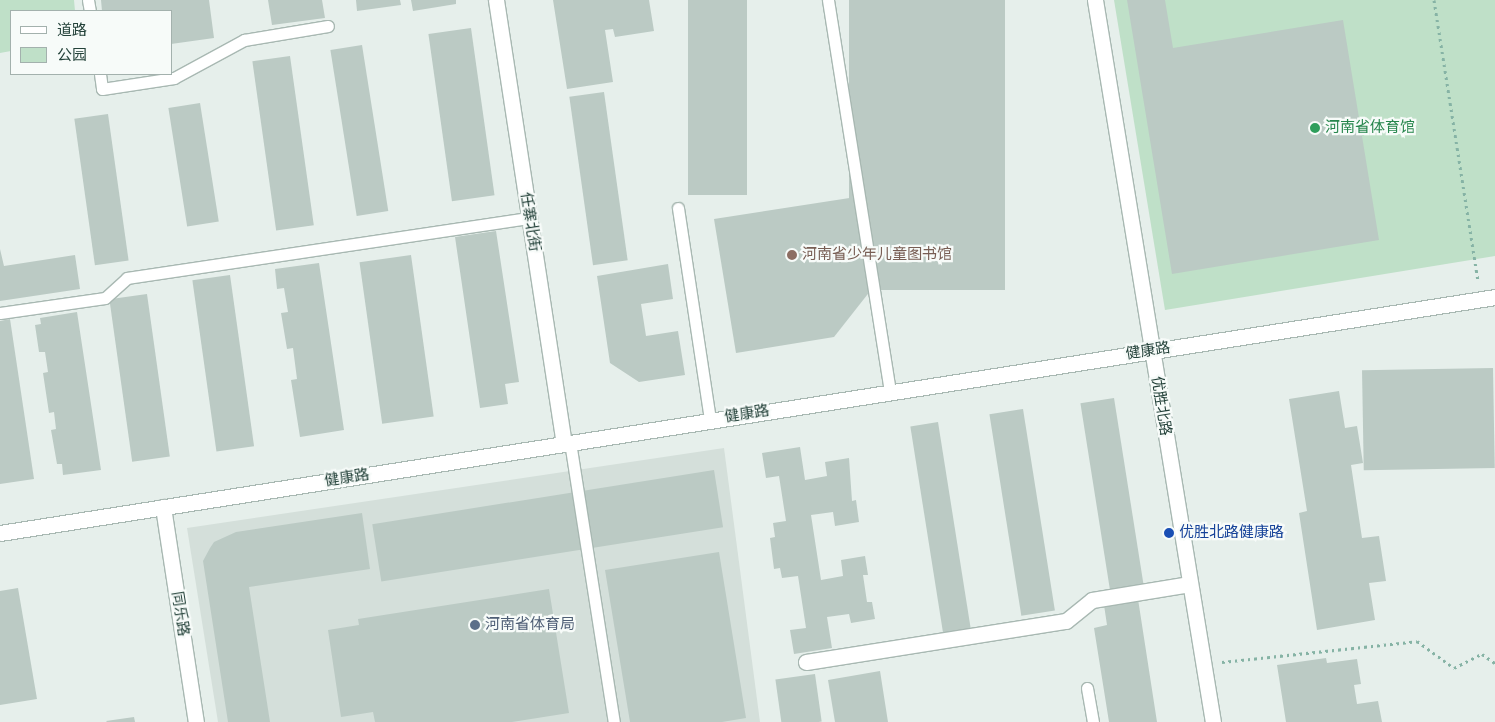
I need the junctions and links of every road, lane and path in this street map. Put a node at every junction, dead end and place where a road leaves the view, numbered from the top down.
1 (496, 0) edge
2 (828, 0) edge
3 (1095, 0) edge
4 (1434, 0) edge
5 (328, 26) dead end
6 (100, 75) edge
7 (678, 208) dead end
8 (530, 218) junction
9 (1488, 298) edge
10 (0, 314) edge
11 (1152, 350) junction
12 (890, 392) junction
13 (710, 420) junction
14 (567, 443) junction
15 (163, 507) junction
16 (0, 533) edge
17 (1190, 584) junction
18 (806, 662) dead end
19 (1495, 663) edge
20 (1203, 664) junction
21 (1087, 688) dead end
22 (196, 722) edge
23 (614, 722) edge
24 (1093, 722) edge
25 (1213, 722) edge

1 - 8 street, 任寨北街
2 - 12 lane
3 - 11 street, 优胜北路
4 - 9 path
5 - 6 lane
7 - 13 lane
8 - 10 lane
8 - 14 street, 任寨北街
9 - 11 street, 健康路
11 - 12 street, 健康路
11 - 17 street, 优胜北路
12 - 13 street, 健康路
13 - 14 street, 健康路
14 - 15 street, 健康路
14 - 23 lane
15 - 16 street, 健康路
15 - 22 street, 同乐路
17 - 18 street
17 - 20 street, 优胜北路
19 - 20 path
20 - 25 street, 优胜北路
21 - 24 lane

